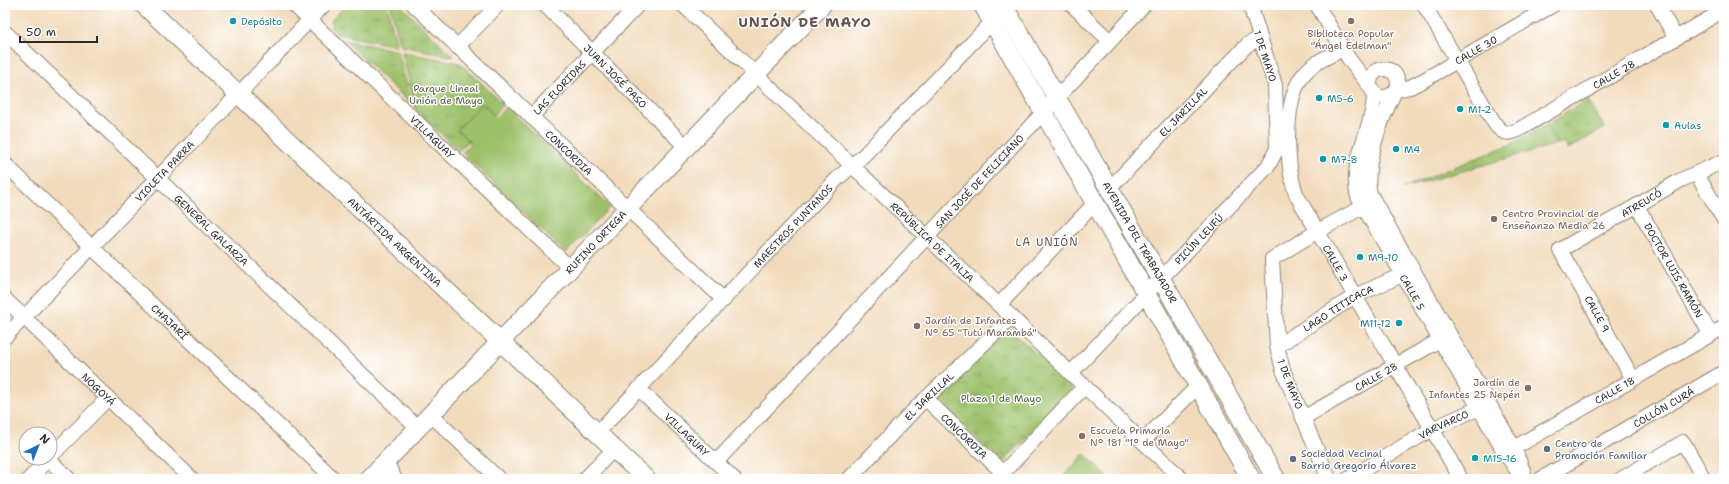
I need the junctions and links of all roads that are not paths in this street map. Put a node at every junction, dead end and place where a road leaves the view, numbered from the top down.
1 (144, 5) edge
2 (294, 5) edge
3 (324, 5) edge
4 (414, 5) edge
5 (498, 5) edge
6 (545, 5) edge
7 (638, 5) edge
8 (683, 5) edge
9 (822, 5) edge
10 (983, 5) edge
11 (1003, 5) edge
12 (1072, 5) edge
13 (1144, 5) edge
14 (1250, 5) edge
15 (1317, 5) edge
16 (1424, 5) edge
17 (1553, 5) edge
18 (1657, 5) edge
19 (1724, 10) edge
20 (310, 20) junction
21 (992, 22) junction
22 (5, 32) edge
23 (1260, 38) junction
24 (1676, 38) junction
25 (1110, 41) junction
26 (458, 47) junction
27 (1343, 48) junction
28 (592, 53) junction
29 (1457, 60) junction
30 (756, 74) junction
31 (1372, 90) junction
32 (1395, 91) junction
33 (237, 95) junction
34 (1057, 99) junction
35 (1044, 113) junction
36 (531, 117) junction
37 (686, 147) junction
38 (1275, 156) joint
39 (1724, 161) edge
40 (5, 164) edge
41 (852, 166) junction
42 (1696, 173) junction
43 (158, 178) junction
44 (1109, 189) junction
45 (1095, 204) junction
46 (1368, 205) junction
47 (1637, 206) junction
48 (627, 209) junction
49 (1724, 220) edge
50 (1318, 231) junction
51 (927, 236) junction
52 (92, 247) junction
53 (1560, 250) joint
54 (570, 268) junction
55 (1402, 275) junction
56 (1163, 278) junction
57 (1148, 294) junction
58 (1355, 296) junction
59 (5, 299) edge
60 (724, 300) junction
61 (999, 305) junction
62 (1012, 317) junction
63 (24, 318) junction
64 (1724, 327) edge
65 (1711, 335) junction
66 (5, 337) edge
67 (1444, 338) junction
68 (500, 342) junction
69 (1276, 346) junction
70 (1396, 366) junction
71 (1724, 372) edge
72 (1071, 373) junction
73 (1633, 379) junction
74 (1199, 385) junction
75 (1084, 386) junction
76 (639, 389) junction
77 (108, 398) junction
78 (926, 399) junction
79 (1479, 408) junction
80 (431, 414) junction
81 (1304, 418) junction
82 (418, 428) junction
83 (1432, 429) junction
84 (598, 433) junction
85 (1143, 442) junction
86 (58, 449) edge
87 (614, 449) junction
88 (1509, 451) junction
89 (386, 462) junction
90 (716, 462) junction
91 (41, 466) edge
92 (57, 466) edge
93 (1000, 476) edge
94 (1250, 478) edge
95 (29, 479) edge
96 (69, 479) edge
97 (192, 479) edge
98 (334, 479) edge
99 (370, 479) edge
100 (395, 479) edge
101 (499, 479) edge
102 (585, 479) edge
103 (646, 479) edge
104 (734, 479) edge
105 (849, 479) edge
106 (1182, 479) edge
107 (1276, 479) edge
108 (1329, 479) edge
109 (1348, 479) edge
110 (1461, 479) edge
111 (1523, 479) edge
112 (1526, 479) edge
113 (1541, 479) edge
114 (1621, 479) edge
115 (1704, 479) edge

1 - 33 main road, ANTÁRTIDA ARGENTINA
2 - 20 street, VILLAGUAY
3 - 20 street, VIOLETA PARRA
4 - 26 street, CONCORDIA
5 - 26 street
6 - 28 street, JUAN JOSÉ PASO
7 - 28 street, LAS FLORIDAS
8 - 30 street, REPÚBLICA DE ITALIA
9 - 30 main road, RUFINO ORTEGA
10 - 21 main road, AVENIDA DEL TRABAJADOR
11 - 34 main road, AVENIDA DEL TRABAJADOR
12 - 25 street
13 - 25 street, SAN JOSÉ DE FELICIANO
14 - 23 street, 1 DE MAYO
15 - 27 street
16 - 29 street
17 - 29 street, CALLE 30
18 - 24 street
19 - 24 street, CALLE 28
20 - 33 street, VIOLETA PARRA
20 - 54 street, VILLAGUAY
21 - 35 main road, AVENIDA DEL TRABAJADOR
21 - 41 street, MAESTROS PUNTANOS
22 - 43 street, GENERAL GALARZA
23 - 38 street, 1 DE MAYO
23 - 44 street, EL JARILLAL
24 - 29 street, CALLE 28
25 - 34 street, SAN JOSÉ DE FELICIANO
26 - 36 street, CONCORDIA
27 - 31 street
27 - 50 street, CALLE 3
28 - 36 street, LAS FLORIDAS
28 - 37 street, JUAN JOSÉ PASO
29 - 32 street, CALLE 30
30 - 37 main road, RUFINO ORTEGA
30 - 41 street, REPÚBLICA DE ITALIA
31 - 32 street, CALLE 30
31 - 32 street
31 - 46 street, CALLE 5
32 - 46 street, CALLE 5
33 - 43 street, VIOLETA PARRA
33 - 68 main road, ANTÁRTIDA ARGENTINA
34 - 35 street, SAN JOSÉ DE FELICIANO
34 - 44 main road, AVENIDA DEL TRABAJADOR
35 - 45 main road, AVENIDA DEL TRABAJADOR
35 - 51 street, SAN JOSÉ DE FELICIANO
36 - 48 street, CONCORDIA
37 - 48 main road, RUFINO ORTEGA
38 - 56 street, PICÚN LEUFÚ
39 - 42 street, ATREUCÓ
40 - 52 street, CHAJARÍ
41 - 51 street, REPÚBLICA DE ITALIA
41 - 60 street, MAESTROS PUNTANOS
42 - 47 street, ATREUCÓ
42 - 49 street
43 - 52 street, VIOLETA PARRA
43 - 82 street, GENERAL GALARZA
44 - 56 main road, AVENIDA DEL TRABAJADOR
45 - 57 main road, AVENIDA DEL TRABAJADOR
45 - 61 street
46 - 50 street
46 - 55 street, CALLE 5
46 - 67 street, CALLE 5
47 - 53 street, ATREUCÓ
47 - 65 street, DOCTOR LUIS RAMÓN
48 - 54 main road, RUFINO ORTEGA
48 - 60 street, CONCORDIA
50 - 58 street, CALLE 3
50 - 69 street, 1 DE MAYO
51 - 61 street, REPÚBLICA DE ITALIA
51 - 90 street, SAN JOSÉ DE FELICIANO
52 - 63 street, VIOLETA PARRA
52 - 98 street, CHAJARÍ
53 - 73 street, CALLE 9
54 - 68 main road, RUFINO ORTEGA
55 - 58 street, LAGO TITICACA
55 - 67 street, CALLE 5
56 - 57 street, PICÚN LEUFÚ
56 - 107 main road, AVENIDA DEL TRABAJADOR
57 - 72 street, PICÚN LEUFÚ
57 - 74 main road, AVENIDA DEL TRABAJADOR
58 - 69 street, LAGO TITICACA
58 - 70 street, CALLE 3
59 - 63 street, NOGOYÁ
60 - 76 street, MAESTROS PUNTANOS
61 - 62 street, REPÚBLICA DE ITALIA
62 - 72 street, REPÚBLICA DE ITALIA
62 - 78 street, EL JARILLAL
63 - 66 street, VIOLETA PARRA
63 - 77 street, NOGOYÁ
64 - 65 street, CALLE 18
65 - 73 street, CALLE 18
67 - 70 street, CALLE 28
67 - 79 street, CALLE 5
67 - 88 street, CALLE 5
68 - 80 main road, RUFINO ORTEGA
68 - 84 main road, ANTÁRTIDA ARGENTINA
69 - 81 street, 1 DE MAYO
70 - 81 street, CALLE 28
70 - 83 street, CALLE 3
71 - 113 street, COLLÓN CURÁ
72 - 75 street, REPÚBLICA DE ITALIA
73 - 88 street, CALLE 18
74 - 85 street
74 - 94 main road, AVENIDA DEL TRABAJADOR
75 - 85 street, REPÚBLICA DE ITALIA
75 - 93 street
76 - 84 street, MAESTROS PUNTANOS
76 - 90 street, VILLAGUAY
77 - 86 street
77 - 97 street, NOGOYÁ
78 - 93 street, CONCORDIA
78 - 105 street, EL JARILLAL
79 - 83 street, VARVARCO
79 - 88 street, CALLE 5
80 - 82 main road, RUFINO ORTEGA
80 - 101 street
81 - 108 street, 1 DE MAYO
82 - 89 main road, RUFINO ORTEGA
83 - 109 street, VARVARCO
83 - 110 street, CALLE 3
84 - 87 main road, ANTÁRTIDA ARGENTINA
85 - 106 street, REPÚBLICA DE ITALIA
87 - 102 street
87 - 103 main road, ANTÁRTIDA ARGENTINA
88 - 111 street, CALLE 5
88 - 112 street, CALLE 5
89 - 99 main road, RUFINO ORTEGA
89 - 100 street
90 - 104 street, VILLAGUAY
91 - 95 street
92 - 96 street
114 - 115 street

